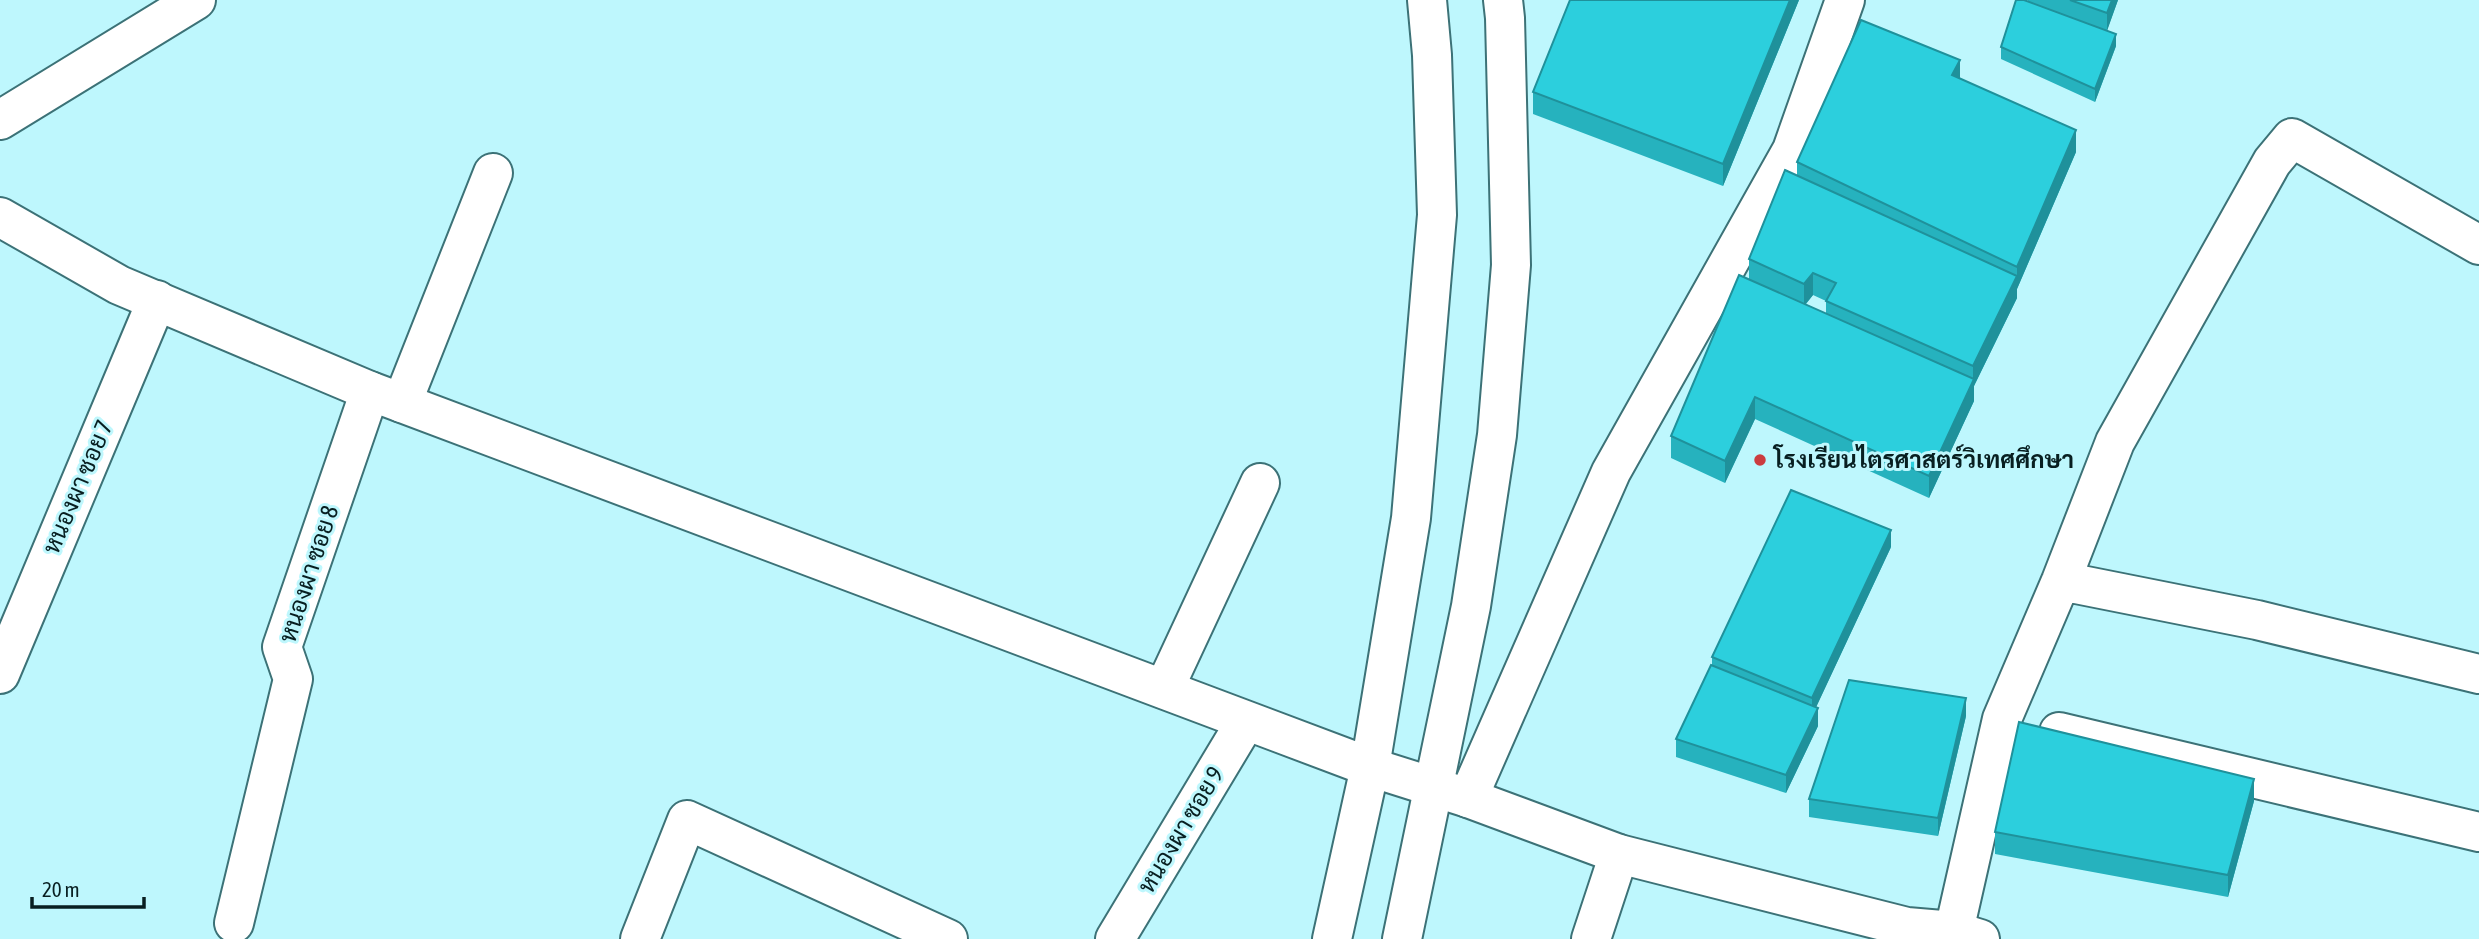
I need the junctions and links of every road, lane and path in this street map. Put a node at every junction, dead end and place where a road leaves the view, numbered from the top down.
1 (196, 0) edge
2 (1427, 0) edge
3 (1503, 0) edge
4 (1846, 0) edge
5 (0, 120) edge
6 (493, 173) dead end
7 (0, 217) edge
8 (2479, 245) edge
9 (157, 300) junction
10 (386, 397) junction
11 (1260, 483) dead end
12 (2061, 581) junction
13 (0, 674) edge
14 (2479, 674) edge
15 (1164, 689) junction
16 (2002, 719) junction
17 (1247, 720) junction
18 (1370, 767) junction
19 (1451, 793) junction
20 (2479, 832) edge
21 (1619, 854) junction
22 (234, 923) dead end
23 (1967, 935) edge
24 (640, 939) edge
25 (948, 939) edge
26 (1115, 939) edge
27 (1332, 939) edge
28 (1402, 939) edge
29 (1591, 939) edge

1 - 5 street
2 - 18 street
3 - 19 street
4 - 19 street
6 - 10 street, หนองผา ซอย 8
7 - 9 street
8 - 12 street
9 - 10 street
9 - 13 street, หนองผา ซอย 7
10 - 15 street
10 - 22 street, หนองผา ซอย 8
11 - 15 street
12 - 14 street
12 - 16 street
15 - 17 street
16 - 20 street
16 - 23 street
17 - 18 street
17 - 26 street, หนองผา ซอย 9
18 - 19 street
18 - 27 street
19 - 21 street
19 - 28 street
21 - 23 street
21 - 29 street
24 - 25 street

